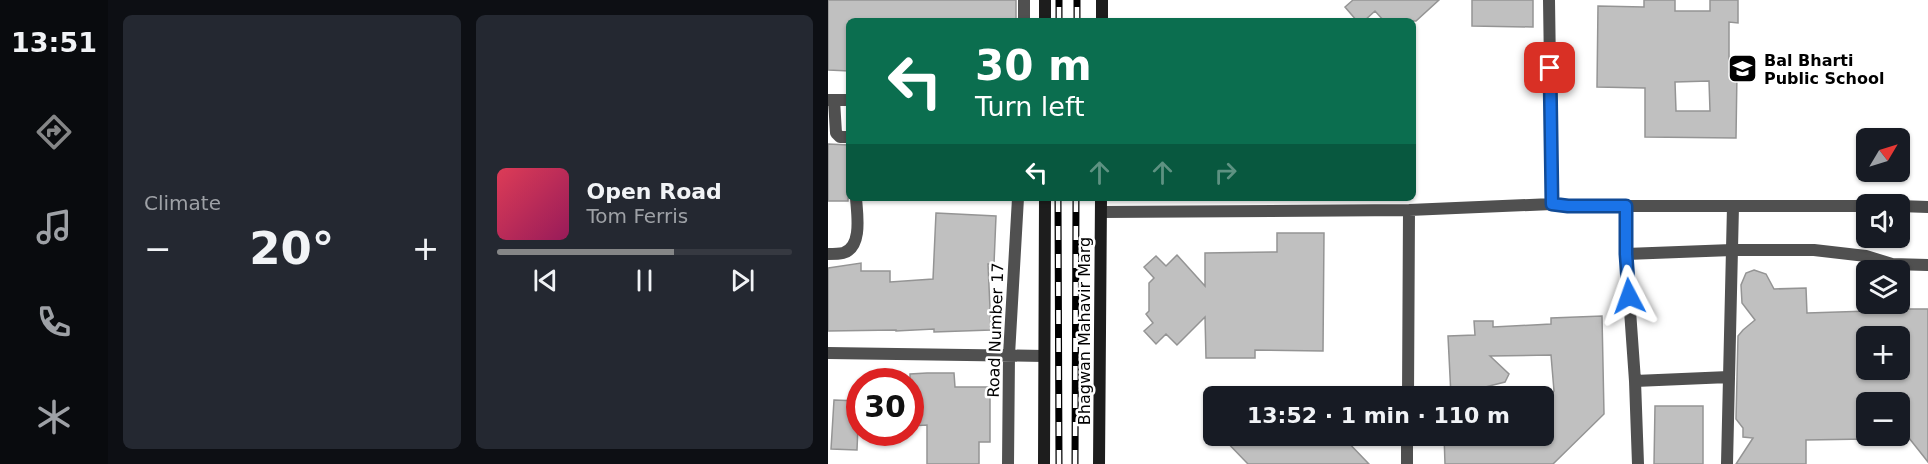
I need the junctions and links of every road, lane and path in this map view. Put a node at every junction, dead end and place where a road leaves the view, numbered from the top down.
1 (1024, 0) edge
2 (1046, 0) edge
3 (1102, 0) edge
4 (1549, 0) edge
5 (1024, 18) edge
6 (1045, 18) edge
7 (1102, 18) edge
8 (831, 100) edge
9 (846, 137) edge
10 (856, 201) edge
11 (1018, 201) edge
12 (1045, 201) edge
13 (1101, 201) edge
14 (1552, 204) junction
15 (1626, 206) junction
16 (1733, 206) junction
17 (1856, 206) edge
18 (1910, 207) edge
19 (1928, 207) edge
20 (1409, 210) junction
21 (1101, 212) junction
22 (1732, 250) junction
23 (828, 254) edge
24 (1626, 254) junction
25 (1928, 265) edge
26 (828, 353) edge
27 (1009, 356) junction
28 (1044, 356) junction
29 (1729, 377) junction
30 (1635, 381) junction
31 (1408, 386) edge
32 (1407, 446) edge
33 (1008, 464) edge
34 (1044, 464) edge
35 (1099, 464) edge
36 (1407, 464) edge
37 (1638, 464) edge
38 (1727, 464) edge

1 - 5 street
2 - 6 main road
3 - 7 main road
4 - 14 street
8 - 9 street
10 - 23 street
11 - 27 street, Road Number 17
12 - 28 main road
13 - 21 main road, Bhagwan Mahavir Marg
14 - 15 street
14 - 20 street
15 - 16 street
15 - 24 street
16 - 17 street
16 - 22 street
18 - 19 street
20 - 21 street
20 - 31 street
21 - 35 main road, Bhagwan Mahavir Marg
22 - 24 street
22 - 25 street
22 - 29 street
24 - 30 street
26 - 27 street
27 - 28 street
27 - 33 street, Road Number 17
28 - 34 main road
29 - 30 street
29 - 38 street
30 - 37 street
32 - 36 street

